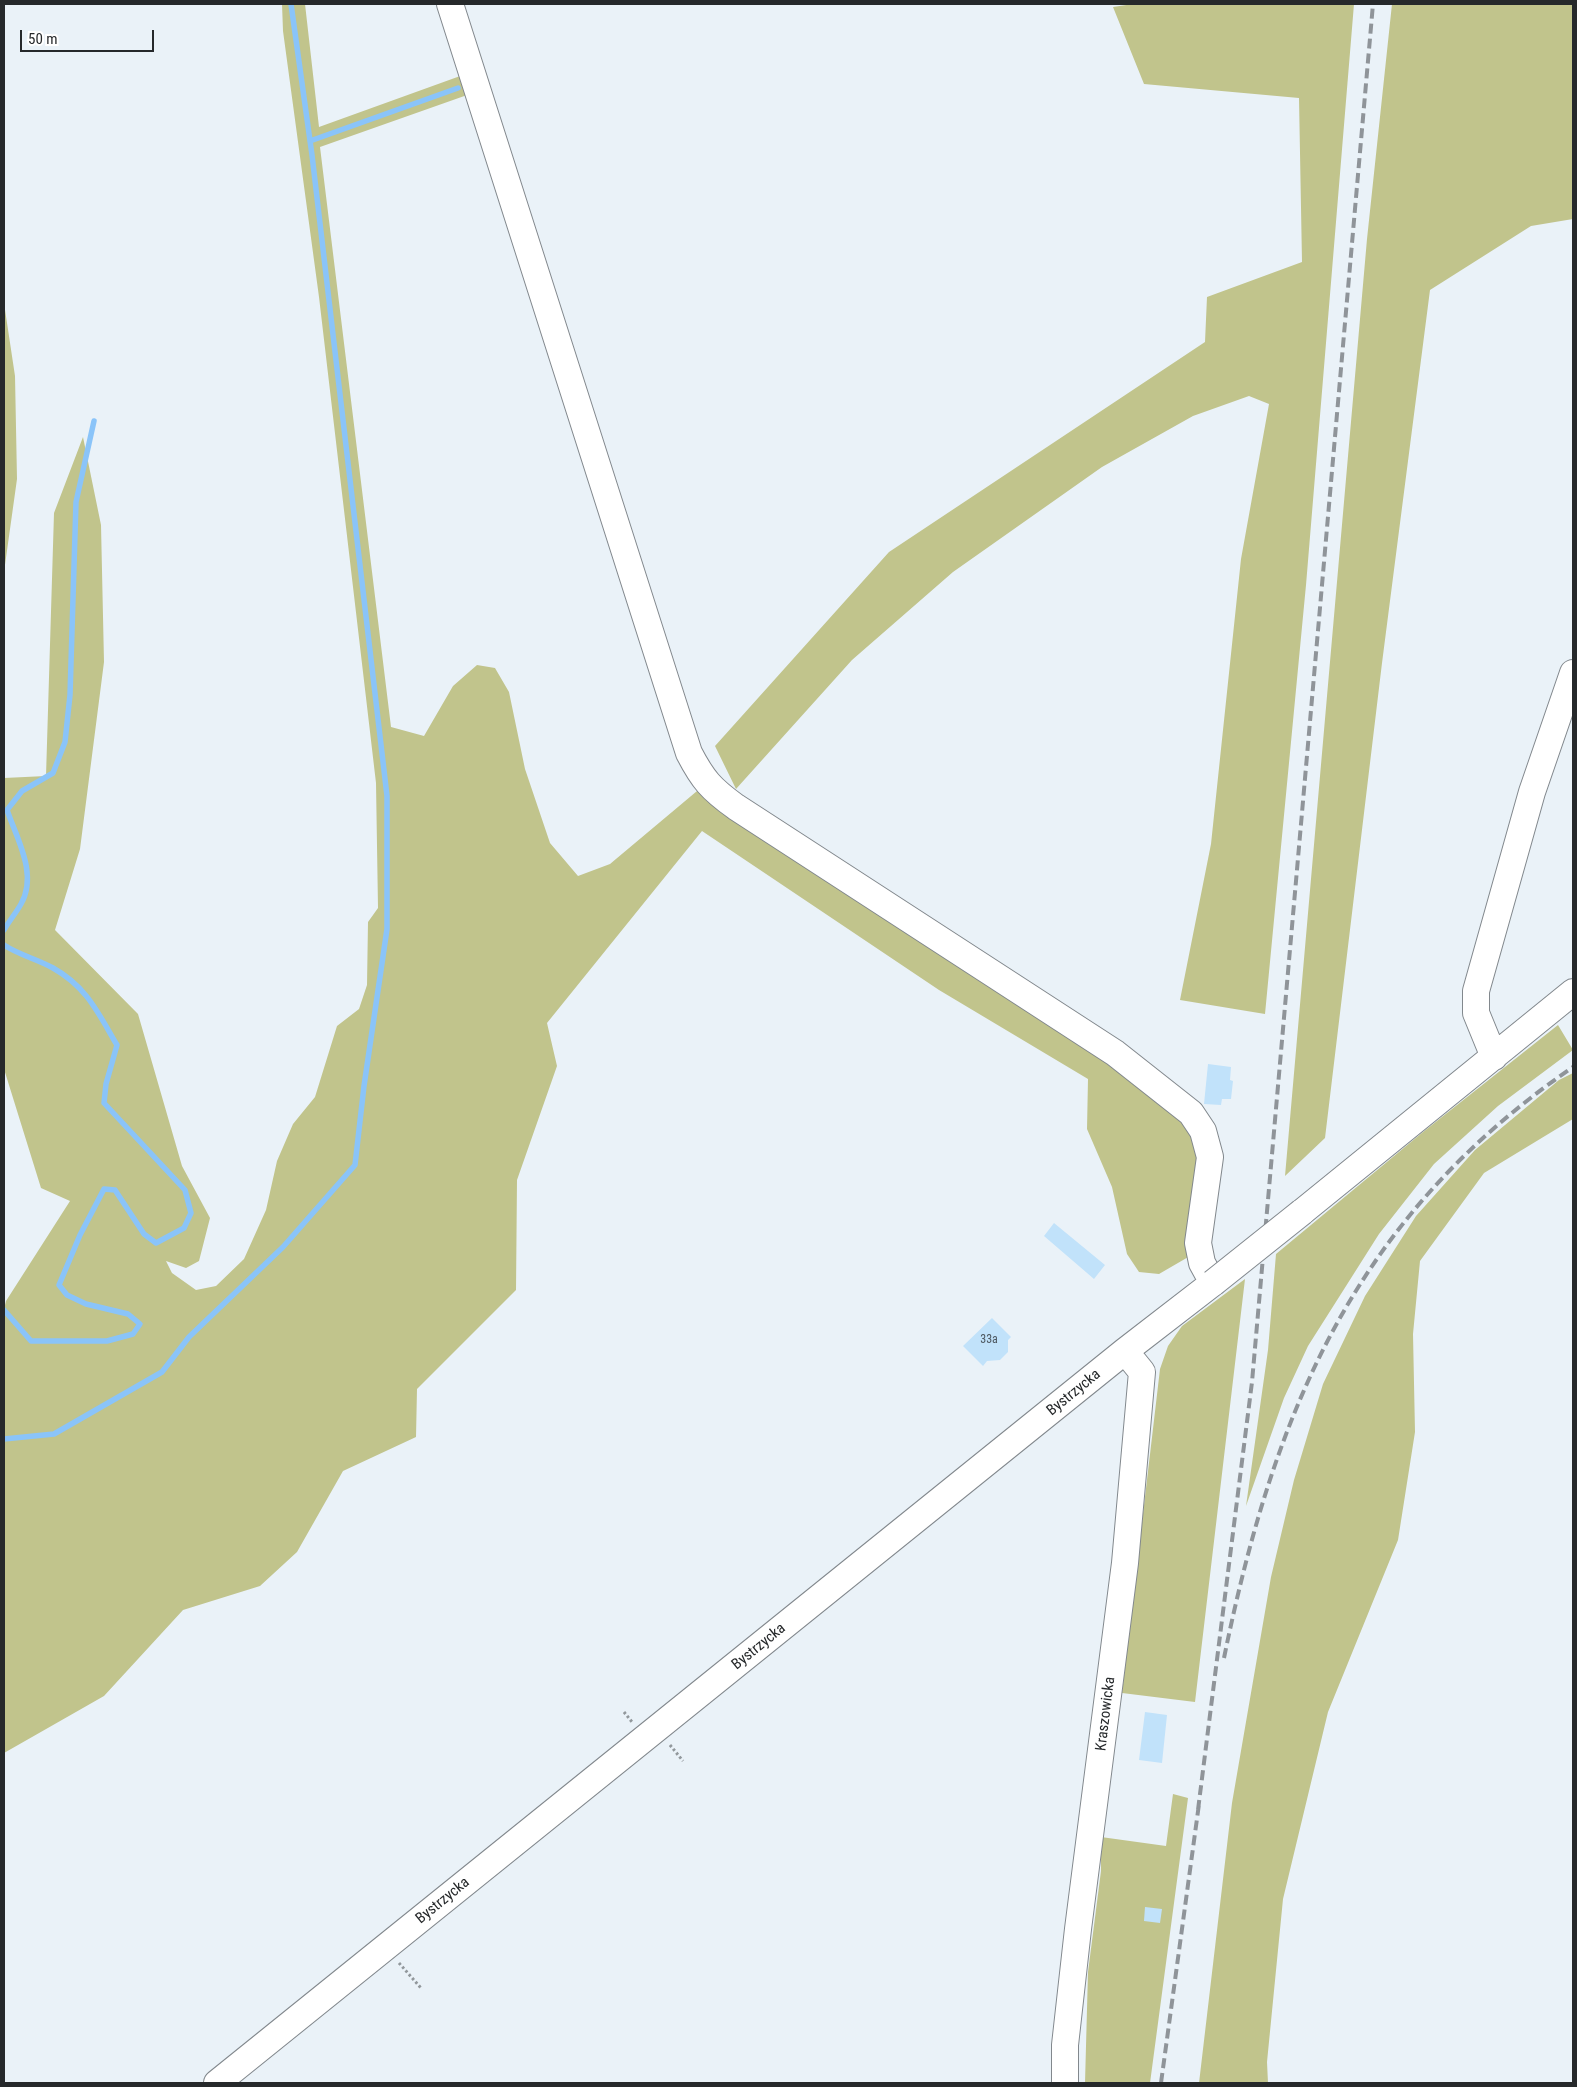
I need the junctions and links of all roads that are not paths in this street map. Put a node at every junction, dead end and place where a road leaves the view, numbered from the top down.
1 (450, 4) edge
2 (1573, 673) edge
3 (1573, 992) edge
4 (1494, 1057) junction
5 (1213, 1283) junction
6 (1125, 1351) junction
7 (217, 2083) edge
8 (1065, 2083) edge

1 - 5 street
2 - 4 street
3 - 4 street, Bystrzycka
4 - 5 street, Bystrzycka, bridge
5 - 6 street, Bystrzycka
6 - 7 street, Bystrzycka
6 - 8 street, Kraszowicka

